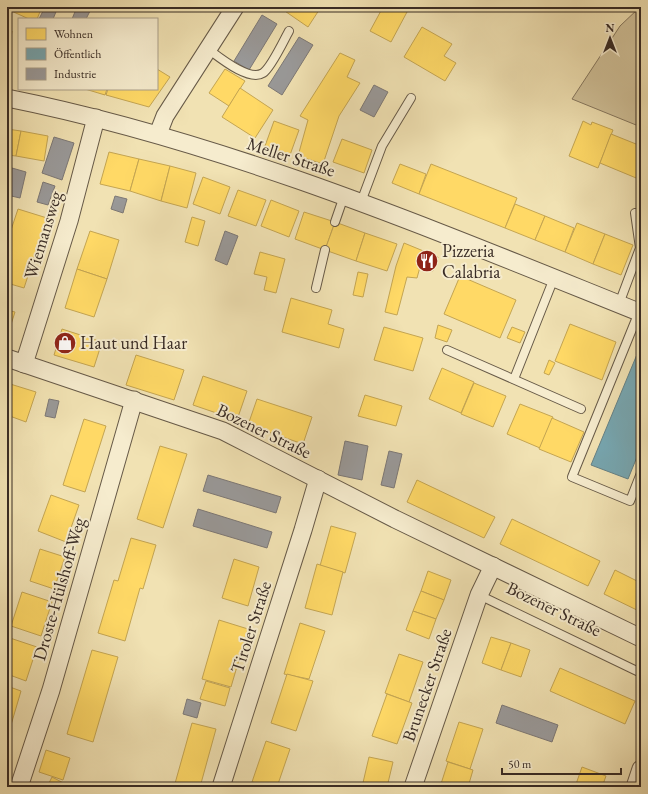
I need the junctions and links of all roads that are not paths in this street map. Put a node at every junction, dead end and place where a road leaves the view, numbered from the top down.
1 (236, 7) edge
2 (289, 31) dead end
3 (208, 49) junction
4 (7, 98) edge
5 (411, 98) dead end
6 (96, 118) junction
7 (158, 134) junction
8 (344, 196) junction
9 (361, 202) junction
10 (635, 213) dead end
11 (335, 222) dead end
12 (325, 250) dead end
13 (554, 278) junction
14 (316, 288) dead end
15 (619, 304) junction
16 (640, 312) edge
17 (446, 350) dead end
18 (7, 358) edge
19 (24, 364) junction
20 (514, 379) junction
21 (134, 400) junction
22 (581, 409) dead end
23 (641, 473) edge
24 (318, 479) junction
25 (493, 566) junction
26 (479, 596) junction
27 (641, 638) edge
28 (641, 673) edge
29 (641, 769) edge
30 (19, 787) edge
31 (221, 787) edge
32 (413, 787) edge
33 (635, 787) edge

1 - 3 street
2 - 3 lane
3 - 7 street
4 - 6 street, Meller Straße
5 - 9 lane
6 - 7 street, Meller Straße
6 - 19 street, Wiemansweg
7 - 8 street, Meller Straße
8 - 9 street, Meller Straße
8 - 11 lane
9 - 13 street, Meller Straße
10 - 15 lane
12 - 14 lane
13 - 15 street, Meller Straße
13 - 20 lane
15 - 16 street, Meller Straße
16 - 23 lane
17 - 20 lane
18 - 19 street, Bozener Straße
19 - 21 street, Bozener Straße
20 - 22 lane
21 - 24 street, Bozener Straße
21 - 30 street, Droste-Hülshoff-Weg
24 - 25 street, Bozener Straße
24 - 31 street, Tiroler Straße
25 - 26 street, Bozener Straße
25 - 27 street, Bozener Straße
26 - 28 lane, Bozener Straße
26 - 32 street, Brunecker Straße
29 - 33 street

